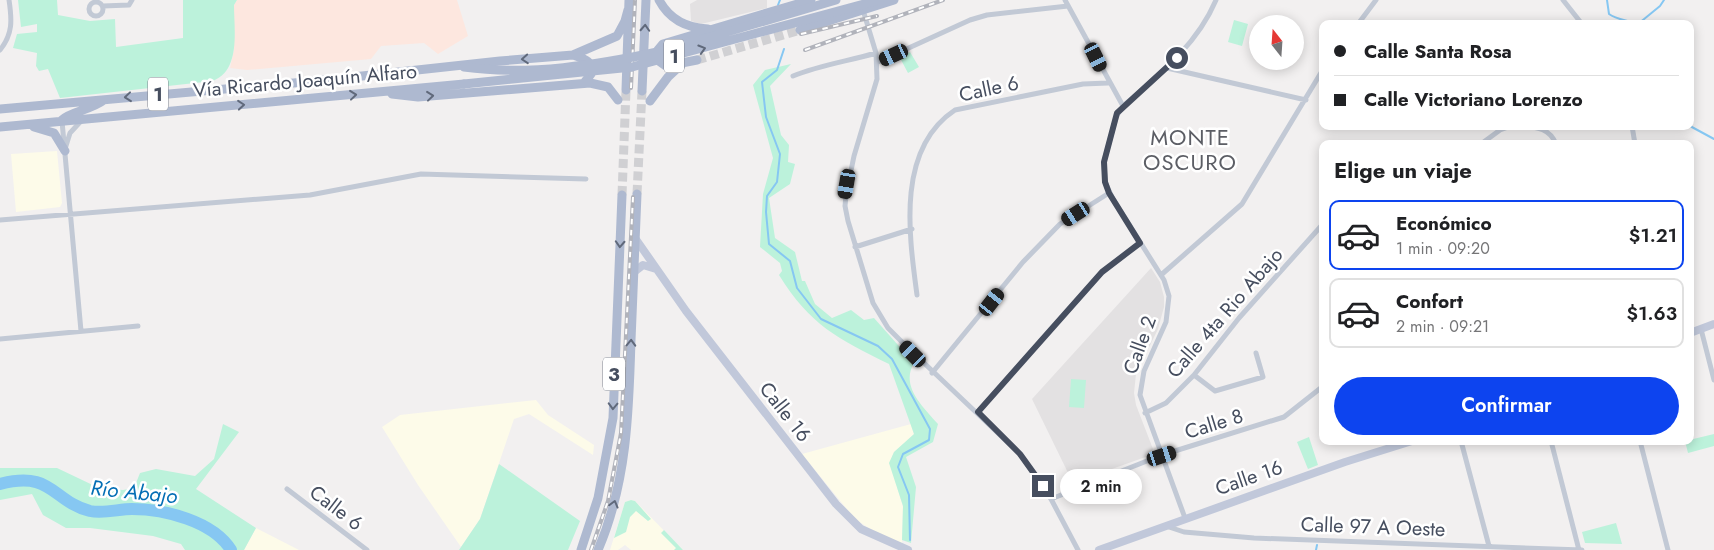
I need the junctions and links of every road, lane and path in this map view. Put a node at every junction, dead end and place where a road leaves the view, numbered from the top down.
1 (9, 0) edge
2 (132, 0) edge
3 (646, 0) edge
4 (659, 0) edge
5 (811, 0) edge
6 (836, 0) edge
7 (879, 0) edge
8 (894, 0) edge
9 (1065, 0) edge
10 (1216, 0) edge
11 (1376, 0) edge
12 (1563, 0) edge
13 (629, 5) edge
14 (103, 6) dead end
15 (1068, 6) junction
16 (863, 10) junction
17 (1361, 20) edge
18 (1579, 20) edge
19 (726, 26) junction
20 (800, 30) tunnel mouth
21 (0, 50) edge
22 (876, 53) junction
23 (573, 55) junction
24 (697, 60) tunnel mouth
25 (878, 62) junction
26 (684, 63) junction
27 (464, 66) junction
28 (1167, 68) junction
29 (793, 76) dead end
30 (1319, 76) edge
31 (584, 83) junction
32 (1108, 83) junction
33 (626, 90) tunnel mouth
34 (642, 91) tunnel mouth
35 (382, 92) junction
36 (104, 100) junction
37 (618, 100) dead end
38 (1306, 100) junction
39 (650, 101) dead end
40 (1123, 106) junction
41 (0, 109) edge
42 (84, 119) junction
43 (62, 121) junction
44 (14, 126) junction
45 (0, 127) edge
46 (1500, 130) edge
47 (1544, 130) edge
48 (1486, 140) edge
49 (1554, 140) edge
50 (64, 151) junction
51 (586, 179) dead end
52 (1109, 193) junction
53 (637, 194) tunnel mouth
54 (622, 195) tunnel mouth
55 (71, 215) junction
56 (0, 220) edge
57 (1319, 228) edge
58 (912, 229) junction
59 (635, 238) junction
60 (1140, 243) junction
61 (855, 247) junction
62 (656, 270) junction
63 (634, 272) junction
64 (1161, 275) junction
65 (917, 295) dead end
66 (1714, 324) edge
67 (138, 326) dead end
68 (1701, 329) junction
69 (81, 331) junction
70 (1694, 332) edge
71 (0, 339) edge
72 (1256, 353) dead end
73 (932, 373) junction
74 (1194, 375) junction
75 (1714, 380) edge
76 (1319, 390) edge
77 (978, 412) junction
78 (1145, 413) junction
79 (1399, 445) edge
80 (1462, 445) edge
81 (1553, 445) edge
82 (1641, 445) edge
83 (1162, 456) junction
84 (287, 489) dead end
85 (1051, 499) junction
86 (1186, 518) junction
87 (1165, 526) junction
88 (1489, 546) junction
89 (367, 550) edge
90 (581, 550) edge
91 (598, 550) edge
92 (908, 550) edge
93 (1078, 550) edge
94 (1099, 550) edge
95 (1580, 550) edge
96 (1668, 550) edge

1 - 21 street
2 - 14 street
34 -> 3 main road
4 - 19 main road
5 - 19 main road
6 - 27 main road, bridge
35 -> 7 main road, Vía Ricardo Joaquín Alfaro / 1, bridge
8 - 16 main road
9 - 15 street
10 - 28 street
11 - 17 street
12 - 18 street
13 - 23 main road
13 - 33 main road
15 - 25 street
15 - 32 street
16 - 20 main road
16 - 22 street
19 - 26 main road
22 - 25 street
22 - 29 street
23 -> 27 main road
23 - 31 main road
24 - 26 main road
25 - 61 street
26 - 39 main road
27 -> 36 main road, Vía Ricardo Joaquín Alfaro / 1
28 - 38 street
28 - 40 street
30 - 38 street
35 -> 31 main road
31 - 37 main road
32 - 40 street
32 - 58 street, Calle 6
42 -> 35 main road, Vía Ricardo Joaquín Alfaro / 1
36 - 41 main road, Vía Ricardo Joaquín Alfaro / 1
36 - 43 main road
38 - 64 street
40 - 52 street, Calle 2
42 - 43 main road, Vía Ricardo Joaquín Alfaro / 1
42 - 50 street
43 - 44 main road, Vía Ricardo Joaquín Alfaro / 1
43 - 50 street
44 - 45 main road, Vía Ricardo Joaquín Alfaro / 1
44 - 50 main road
46 - 48 street
47 - 49 street
50 - 55 street
51 - 55 street
52 - 60 street, Calle 2
52 - 73 street
53 - 59 main road, 3
54 -> 90 main road, 3
55 - 56 street
55 - 69 street
57 - 74 street, Calle 4ta Rio Abajo
58 - 61 street
58 - 65 street, Calle 6
59 - 62 main road, Calle 16
59 - 63 main road, 3
60 - 64 street, Calle 2
60 - 77 street
61 - 73 street
62 - 63 main road
62 - 92 main road, Calle 16
91 -> 63 main road, 3
64 - 78 street, Calle 2
66 - 68 main road
67 - 69 street
68 - 70 main road
68 - 75 street
69 - 71 street
72 - 74 street
73 - 77 street
74 - 78 street, Calle 4ta Rio Abajo
76 - 83 street, Calle 8
77 - 85 street
78 - 83 street, Calle 2
79 - 86 main road, Calle 16
80 - 88 street
81 - 95 street
82 - 96 street
83 - 85 street, Calle 8
83 - 86 street, Calle 2
84 - 89 street, Calle 6
85 - 93 street
86 - 87 main road, Calle 16
87 - 88 street, Calle 97 A Oeste
87 - 94 main road, Calle 16
88 - 95 street, Calle 97 A Oeste

